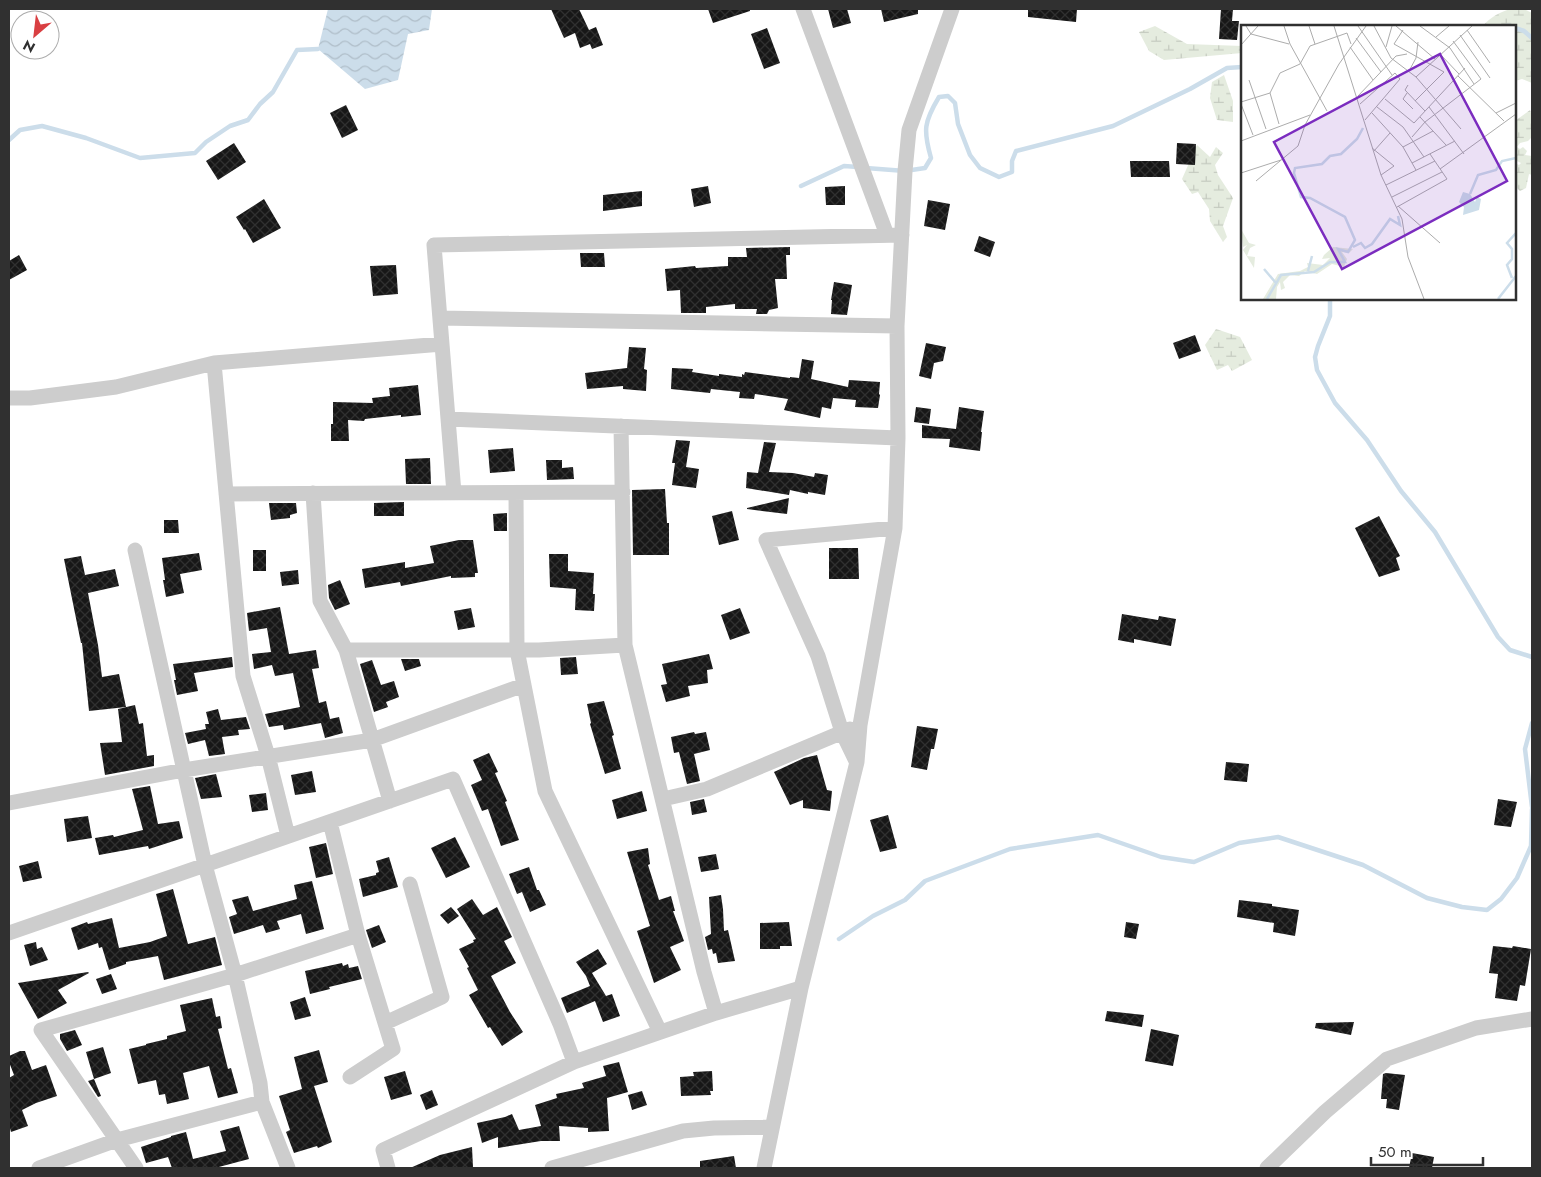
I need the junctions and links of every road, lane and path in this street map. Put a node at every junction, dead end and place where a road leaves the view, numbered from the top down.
1 (803, 9) edge
2 (952, 9) edge
3 (894, 235) junction
4 (440, 318) junction
5 (897, 326) junction
6 (442, 344) junction
7 (214, 363) junction
8 (9, 398) edge
9 (448, 418) junction
10 (621, 426) junction
11 (898, 438) junction
12 (623, 492) junction
13 (454, 493) junction
14 (516, 493) junction
15 (226, 494) junction
16 (313, 494) junction
17 (895, 528) junction
18 (135, 550) dead end
19 (625, 644) junction
20 (346, 650) junction
21 (517, 650) junction
22 (524, 685) junction
23 (860, 725) junction
24 (842, 732) junction
25 (372, 740) junction
26 (268, 756) junction
27 (857, 762) junction
28 (184, 770) junction
29 (663, 800) junction
30 (390, 801) junction
31 (9, 803) edge
32 (330, 822) junction
33 (288, 836) junction
34 (205, 865) junction
35 (410, 884) dead end
36 (9, 932) edge
37 (358, 935) junction
38 (235, 974) junction
39 (801, 988) junction
40 (716, 1013) junction
41 (1532, 1019) edge
42 (385, 1023) junction
43 (660, 1032) junction
44 (574, 1062) junction
45 (350, 1077) dead end
46 (262, 1102) junction
47 (772, 1127) junction
48 (117, 1140) junction
49 (56, 1165) edge
50 (39, 1168) edge
51 (136, 1168) edge
52 (288, 1168) edge
53 (388, 1168) edge
54 (552, 1168) edge
55 (764, 1168) edge
56 (1267, 1168) edge

1 - 3 street
2 - 3 street
3 - 4 street
3 - 5 street
4 - 5 street
4 - 6 street
5 - 11 street
6 - 7 street
6 - 9 street
7 - 8 street
7 - 15 street
9 - 10 street
9 - 13 street
10 - 11 street
10 - 12 street
11 - 17 street
12 - 14 street
12 - 19 street
13 - 14 street
13 - 16 street
14 - 21 street
15 - 16 street
15 - 26 street
16 - 20 street
17 - 23 street
17 - 24 street
18 - 28 street
19 - 21 street
19 - 29 street
20 - 21 street
20 - 25 street
21 - 22 street
22 - 25 street
22 - 43 street
23 - 24 street
23 - 27 street
24 - 27 street
24 - 29 street
25 - 26 street
25 - 30 street
26 - 28 street
26 - 33 street
27 - 39 street
28 - 31 street
28 - 34 street
29 - 40 street
30 - 32 street
30 - 44 street
32 - 33 street
32 - 37 street
33 - 34 street
34 - 36 street
34 - 38 street
35 - 42 street
37 - 38 street
37 - 42 street
38 - 46 street
38 - 48 street
39 - 40 street
39 - 47 street
40 - 43 street
41 - 56 street
42 - 45 street
43 - 44 street
44 - 53 street
46 - 48 street
46 - 52 street
47 - 54 street
47 - 55 street
48 - 49 street
48 - 51 street
49 - 50 street

